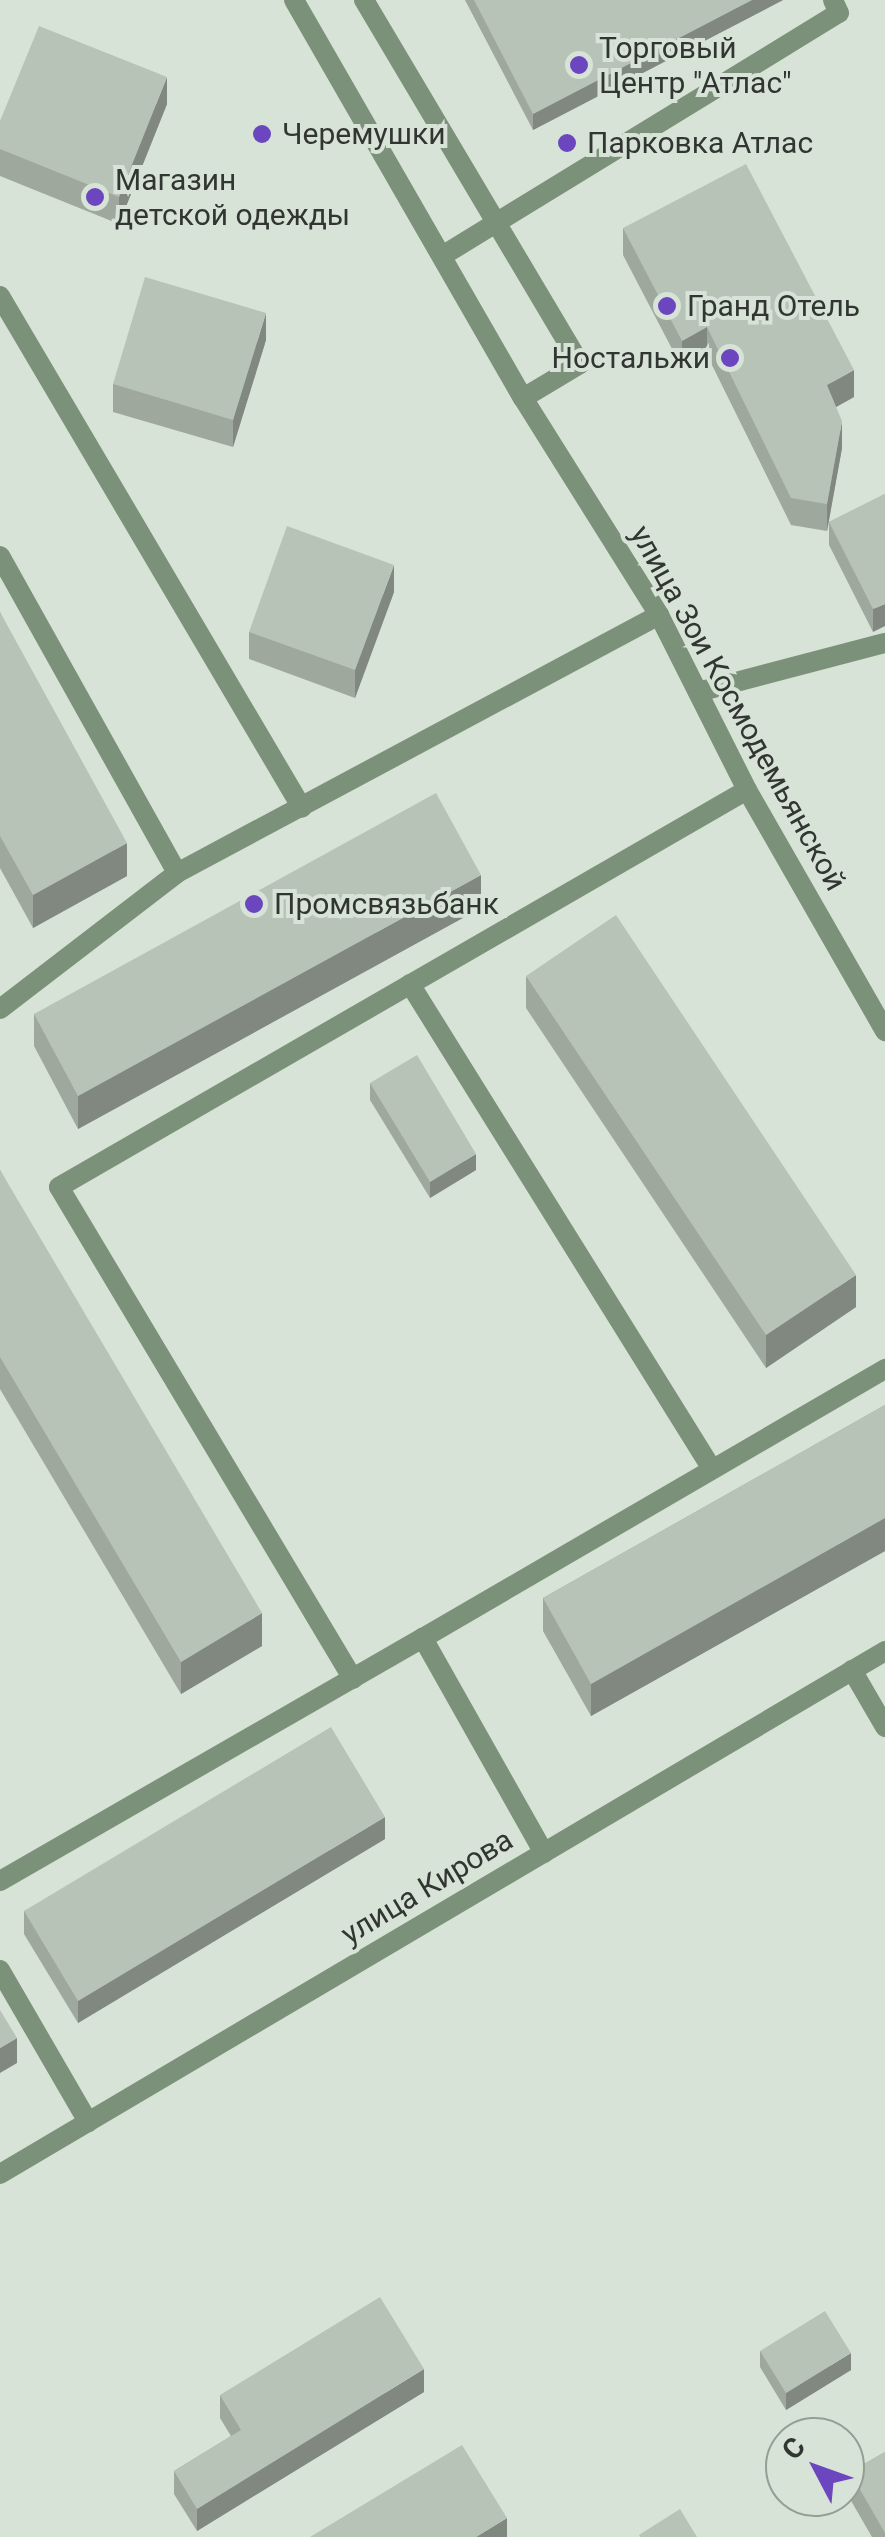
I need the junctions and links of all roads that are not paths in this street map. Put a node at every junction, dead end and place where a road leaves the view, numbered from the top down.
1 (294, 0) edge
2 (364, 0) edge
3 (833, 0) edge
4 (497, 223) junction
5 (442, 256) junction
6 (0, 296) edge
7 (523, 398) junction
8 (0, 556) edge
9 (659, 615) junction
10 (885, 643) edge
11 (698, 692) junction
12 (747, 790) junction
13 (302, 808) junction
14 (177, 872) junction
15 (410, 984) junction
16 (0, 1009) edge
17 (885, 1031) edge
18 (885, 1369) edge
19 (712, 1469) junction
20 (423, 1638) junction
21 (885, 1651) edge
22 (852, 1670) junction
23 (353, 1678) junction
24 (885, 1727) edge
25 (544, 1853) junction
26 (0, 1881) edge
27 (0, 1970) edge
28 (88, 2122) junction
29 (0, 2174) edge

1 - 5 street, улица Зои Космодемьянской
2 - 4 street
3 - 4 street
4 - 5 street
4 - 7 street
5 - 7 street, улица Зои Космодемьянской
6 - 13 street
7 - 9 street, улица Зои Космодемьянской
8 - 14 street
9 - 11 street, улица Зои Космодемьянской
9 - 13 street
10 - 11 street
11 - 12 street, улица Зои Космодемьянской
12 - 15 street
12 - 17 street, улица Зои Космодемьянской
13 - 14 street
14 - 16 street
15 - 19 street
15 - 23 street
18 - 19 street
19 - 20 street
20 - 23 street
20 - 25 street
21 - 22 street, улица Кирова
22 - 24 street
22 - 25 street, улица Кирова
23 - 26 street
25 - 28 street, улица Кирова
27 - 28 street
28 - 29 street, улица Кирова

